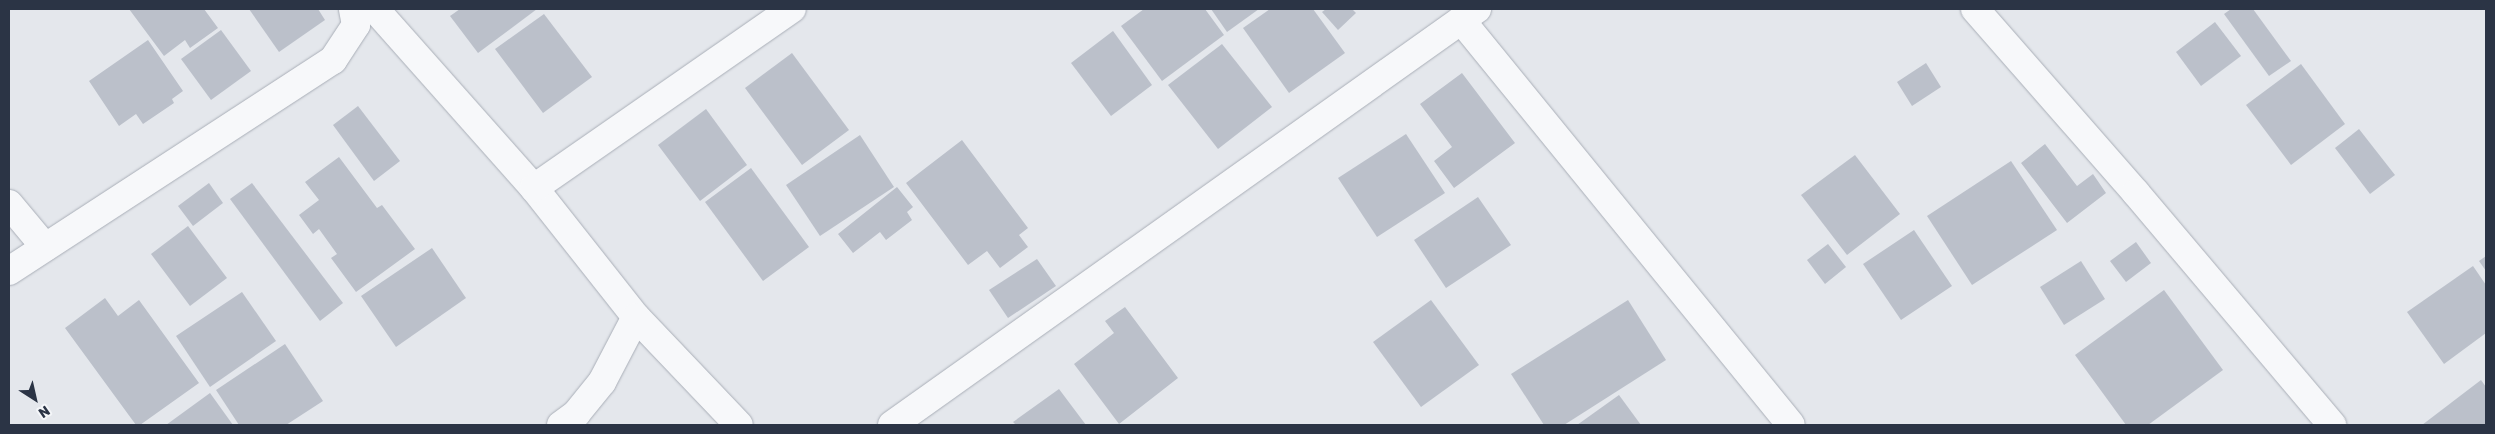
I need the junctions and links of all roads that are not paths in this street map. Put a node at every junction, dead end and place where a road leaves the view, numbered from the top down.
1 (353, 9) edge
2 (375, 9) edge
3 (792, 9) edge
4 (1975, 9) edge
5 (1469, 14) edge
6 (534, 188) junction
7 (9, 204) edge
8 (45, 247) junction
9 (9, 272) edge
10 (636, 316) junction
11 (561, 425) edge
12 (738, 425) edge
13 (892, 425) edge
14 (1791, 425) edge
15 (2332, 425) edge

1 - 8 street
2 - 6 street
3 - 6 street
4 - 15 street
5 - 13 street
5 - 14 street
6 - 10 street
7 - 8 street
8 - 9 street
10 - 11 street
10 - 12 street

